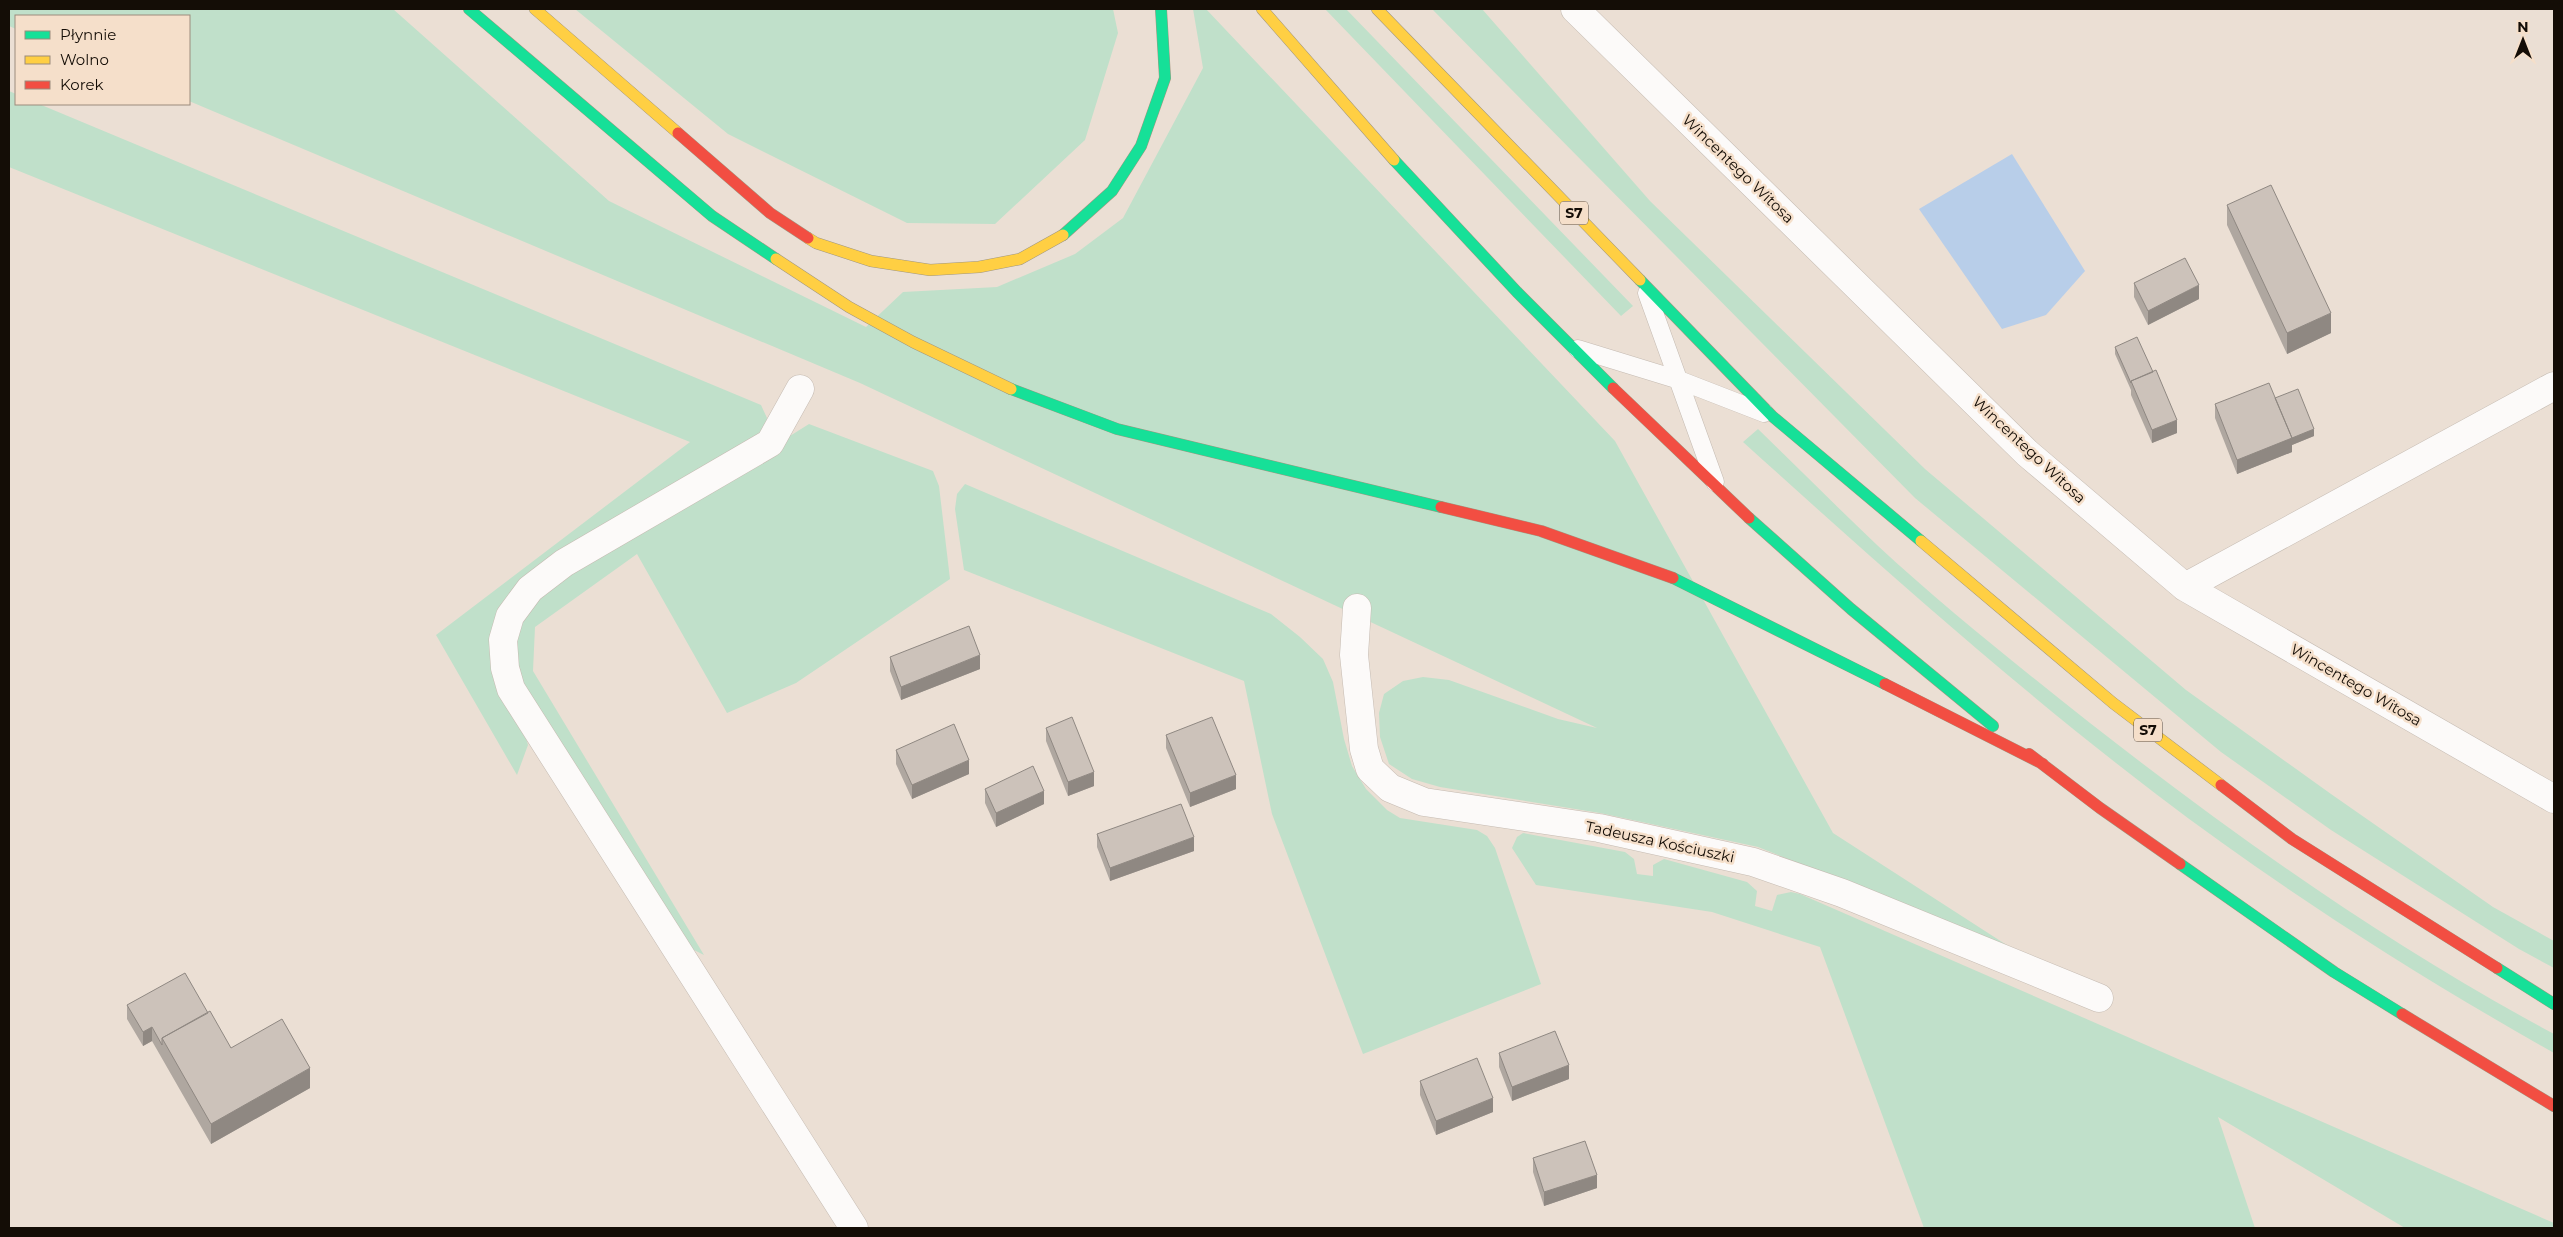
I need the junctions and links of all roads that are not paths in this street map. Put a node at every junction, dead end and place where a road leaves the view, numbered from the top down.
1 (469, 9) edge
2 (535, 9) edge
3 (1161, 9) edge
4 (1262, 9) edge
5 (1376, 9) edge
6 (1575, 9) edge
7 (1644, 286) junction
8 (1573, 347) junction
9 (1679, 380) junction
10 (2554, 386) edge
11 (800, 389) dead end
12 (1772, 416) junction
13 (1717, 490) junction
14 (2184, 587) junction
15 (1356, 608) dead end
16 (2042, 764) junction
17 (2554, 799) edge
18 (2099, 998) dead end
19 (2554, 1004) edge
20 (2554, 1106) edge
21 (854, 1228) edge

1 - 16 highway
2 - 3 highway
4 - 8 highway
5 - 7 highway, S7
6 - 14 street, Wincentego Witosa
7 - 9 lane
7 - 12 highway, S7
8 - 9 lane
8 - 13 highway
9 - 12 lane
9 - 13 lane
10 - 14 street
11 - 21 street
12 - 19 highway, S7
13 - 16 highway
14 - 17 street, Wincentego Witosa
15 - 18 street, Tadeusza Kościuszki
16 - 20 highway

